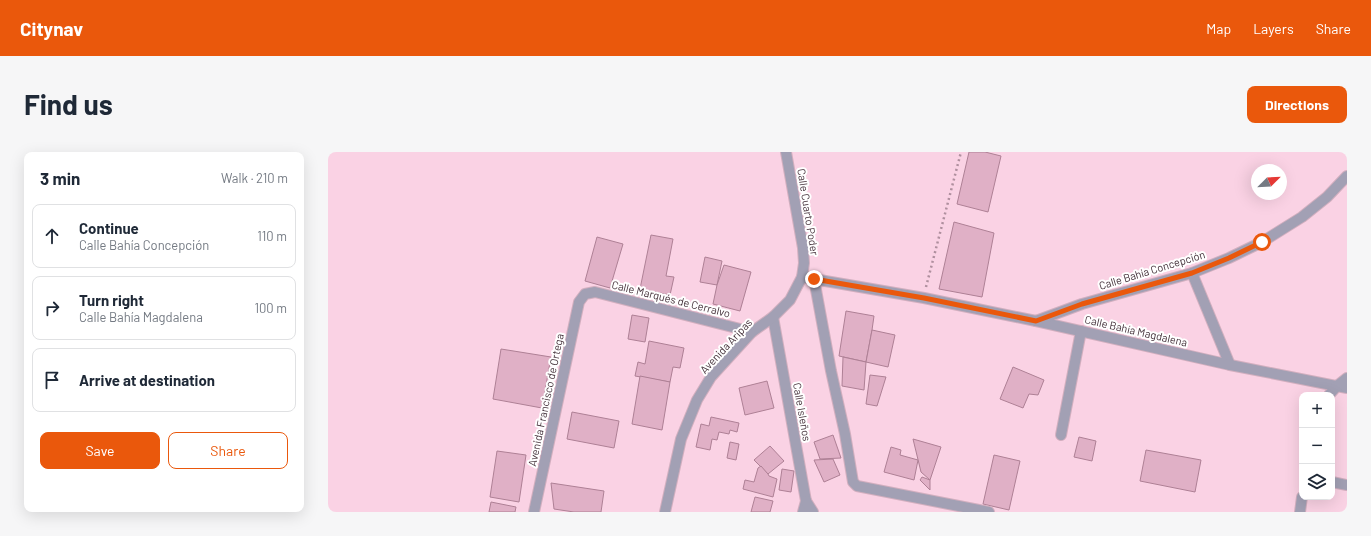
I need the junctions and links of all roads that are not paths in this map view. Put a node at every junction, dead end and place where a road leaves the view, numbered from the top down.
1 (786, 152) edge
2 (1347, 176) edge
3 (1192, 273) junction
4 (802, 277) junction
5 (814, 279) junction
6 (585, 294) joint
7 (773, 317) junction
8 (1036, 321) junction
9 (1081, 331) junction
10 (752, 332) junction
11 (1230, 365) junction
12 (1347, 378) edge
13 (1337, 386) junction
14 (1347, 388) edge
15 (1332, 392) edge
16 (1061, 435) dead end
17 (1335, 483) edge
18 (1347, 485) edge
19 (1302, 500) edge
20 (806, 501) junction
21 (534, 512) edge
22 (665, 512) edge
23 (803, 512) edge
24 (813, 512) edge
25 (989, 512) edge
26 (1300, 512) edge

1 - 4 street, Calle Cuarto Poder
2 - 3 street, Calle Bahía Concepción
3 - 8 street, Calle Bahía Concepción
3 - 11 street
4 - 5 street, Calle Bahía Magdalena
4 - 7 street, Avenida Aripas
5 - 8 street, Calle Bahía Magdalena
5 - 25 street
6 - 10 street, Calle Marqués de Cerralvo
6 - 21 street, Avenida Francisco de Ortega
7 - 10 street, Avenida Aripas
7 - 20 street, Calle Isleños
8 - 9 street, Calle Bahía Magdalena
9 - 11 street, Calle Bahía Magdalena
9 - 16 street
10 - 22 street, Avenida Aripas
11 - 13 street, Calle Bahía Magdalena
12 - 13 street
13 - 14 street, Calle Bahía Magdalena
13 - 15 street
17 - 18 street
19 - 26 street
20 - 23 street, Calle Isleños
20 - 24 street

